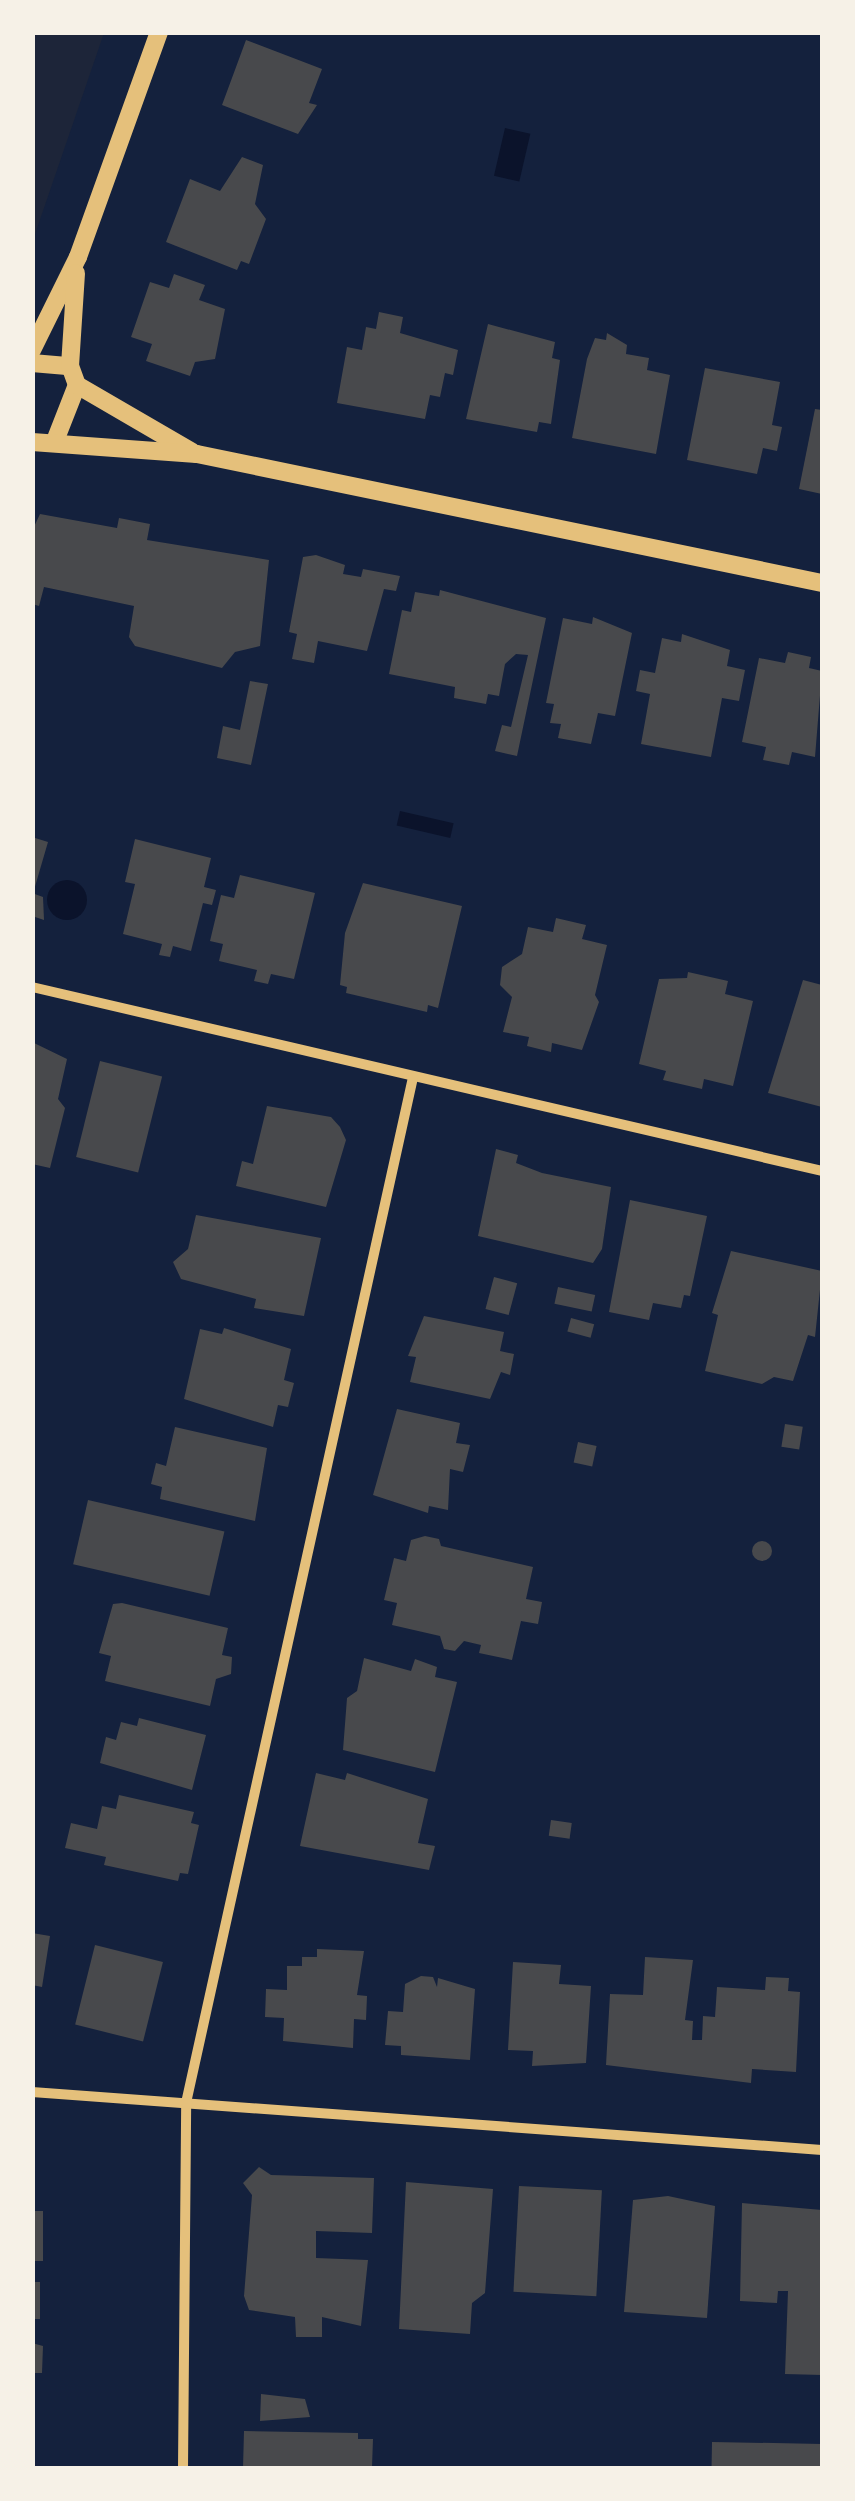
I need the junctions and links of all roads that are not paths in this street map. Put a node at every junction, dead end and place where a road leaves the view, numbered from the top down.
1 (159, 32) edge
2 (78, 257) junction
3 (32, 350) edge
4 (32, 363) edge
5 (70, 366) junction
6 (78, 385) junction
7 (39, 444) edge
8 (197, 454) junction
9 (822, 583) edge
10 (32, 987) edge
11 (413, 1077) junction
12 (822, 1171) edge
13 (32, 2092) edge
14 (186, 2103) junction
15 (822, 2150) edge
16 (183, 2468) edge

1 - 2 street
2 - 3 street
2 - 5 street
4 - 5 street
5 - 6 street
6 - 7 street
6 - 8 street
7 - 8 street
8 - 9 street
10 - 11 street
11 - 12 street
11 - 14 street
13 - 14 street
14 - 15 street
14 - 16 street

